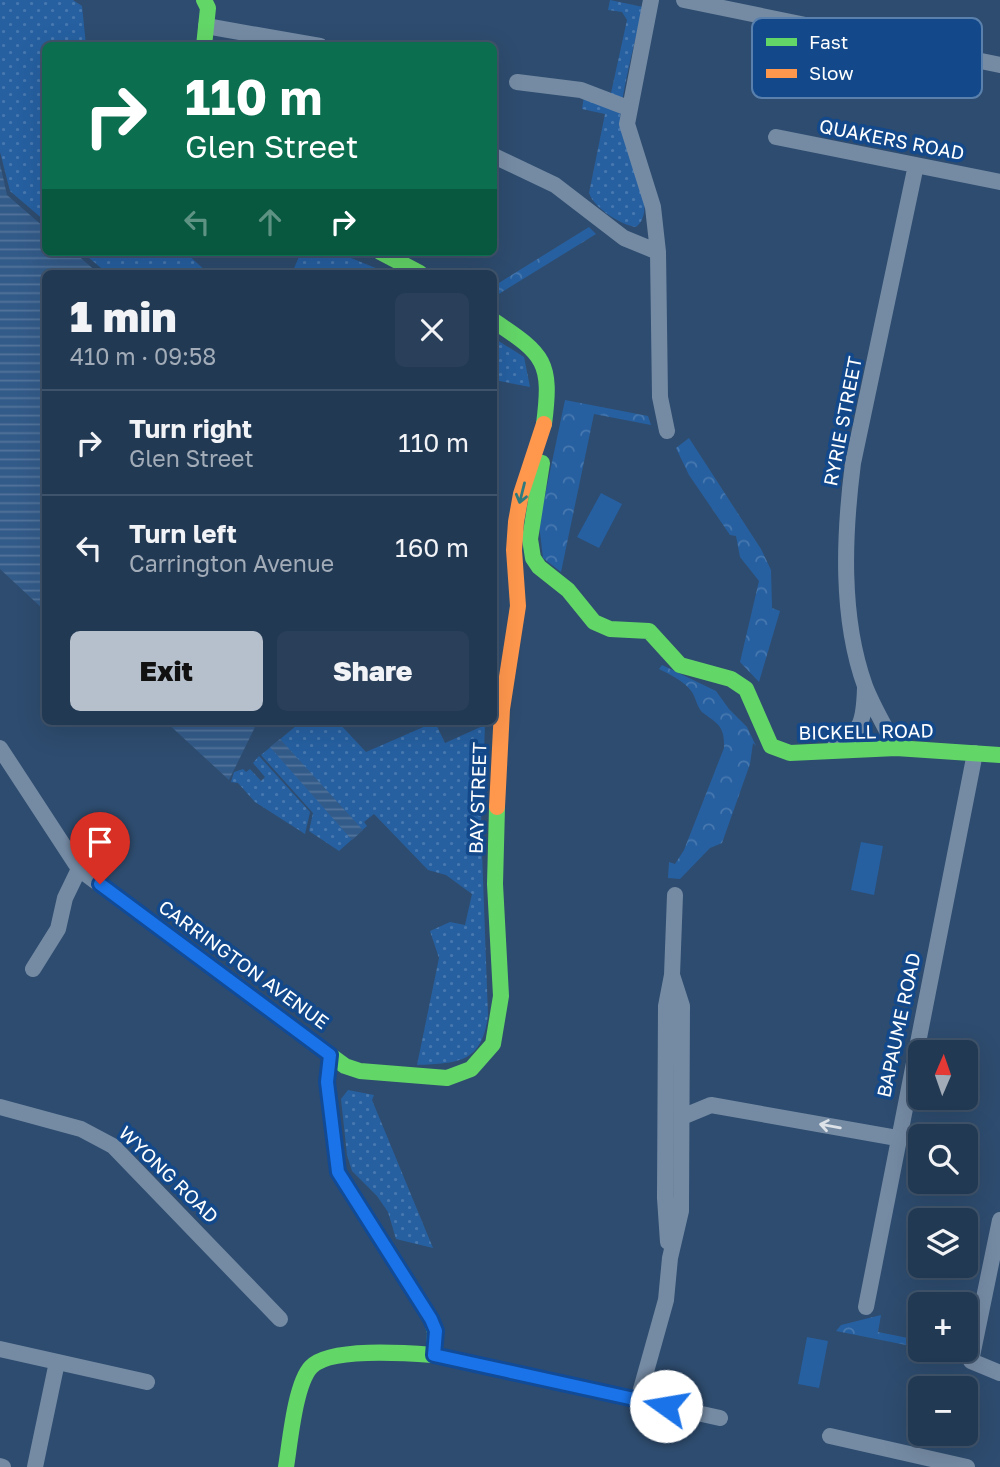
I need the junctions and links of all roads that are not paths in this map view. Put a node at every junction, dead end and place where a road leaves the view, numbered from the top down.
1 (194, 0) edge
2 (204, 0) edge
3 (651, 0) edge
4 (684, 0) edge
5 (772, 18) edge
6 (206, 26) junction
7 (204, 42) edge
8 (297, 42) edge
9 (982, 61) edge
10 (1000, 65) edge
11 (517, 82) dead end
12 (628, 108) junction
13 (776, 137) dead end
14 (497, 157) edge
15 (916, 165) junction
16 (1000, 182) edge
17 (658, 252) junction
18 (388, 256) edge
19 (414, 270) edge
20 (497, 323) edge
21 (544, 428) junction
22 (667, 431) dead end
23 (865, 687) junction
24 (0, 748) edge
25 (830, 748) junction
26 (896, 748) junction
27 (975, 753) junction
28 (1000, 755) edge
29 (79, 869) junction
30 (675, 895) dead end
31 (33, 969) dead end
32 (672, 975) junction
33 (330, 1055) junction
34 (0, 1107) edge
35 (682, 1117) junction
36 (897, 1138) junction
37 (1000, 1220) edge
38 (670, 1258) junction
39 (866, 1307) dead end
40 (280, 1319) dead end
41 (0, 1349) edge
42 (434, 1355) junction
43 (57, 1362) junction
44 (1000, 1373) edge
45 (147, 1381) dead end
46 (638, 1400) junction
47 (720, 1418) dead end
48 (830, 1436) dead end
49 (35, 1467) edge
50 (286, 1467) edge
51 (967, 1467) edge

1 - 6 street
2 - 6 street
3 - 12 street
4 - 5 street
6 - 7 street
6 - 8 street
9 - 10 street
11 - 12 street
12 - 17 street
13 - 15 street, QUAKERS ROAD
14 - 17 street
15 - 16 street, QUAKERS ROAD
15 - 23 street, RYRIE STREET
17 - 22 street
18 - 19 street
20 - 21 street, BAY STREET
21 - 25 street, BICKELL ROAD
21 -> 33 street, BAY STREET
23 - 25 street, RYRIE STREET
23 - 26 street, RYRIE STREET
24 - 29 street, CARRINGTON AVENUE
25 - 26 street, BICKELL ROAD
26 - 27 street, BICKELL ROAD
27 - 28 street, BICKELL ROAD
27 - 36 street, BAPAUME ROAD
29 - 31 street
29 - 33 street, CARRINGTON AVENUE
30 - 32 street
32 - 35 street
32 - 38 street
33 - 42 street
34 - 40 street, WYONG ROAD
36 -> 35 street
35 - 38 street
36 - 39 street, BAPAUME ROAD
37 - 44 street
38 - 46 street
41 - 43 street
42 - 46 street
42 - 50 street
43 - 45 street
43 - 49 street
46 - 47 street
48 - 51 street

